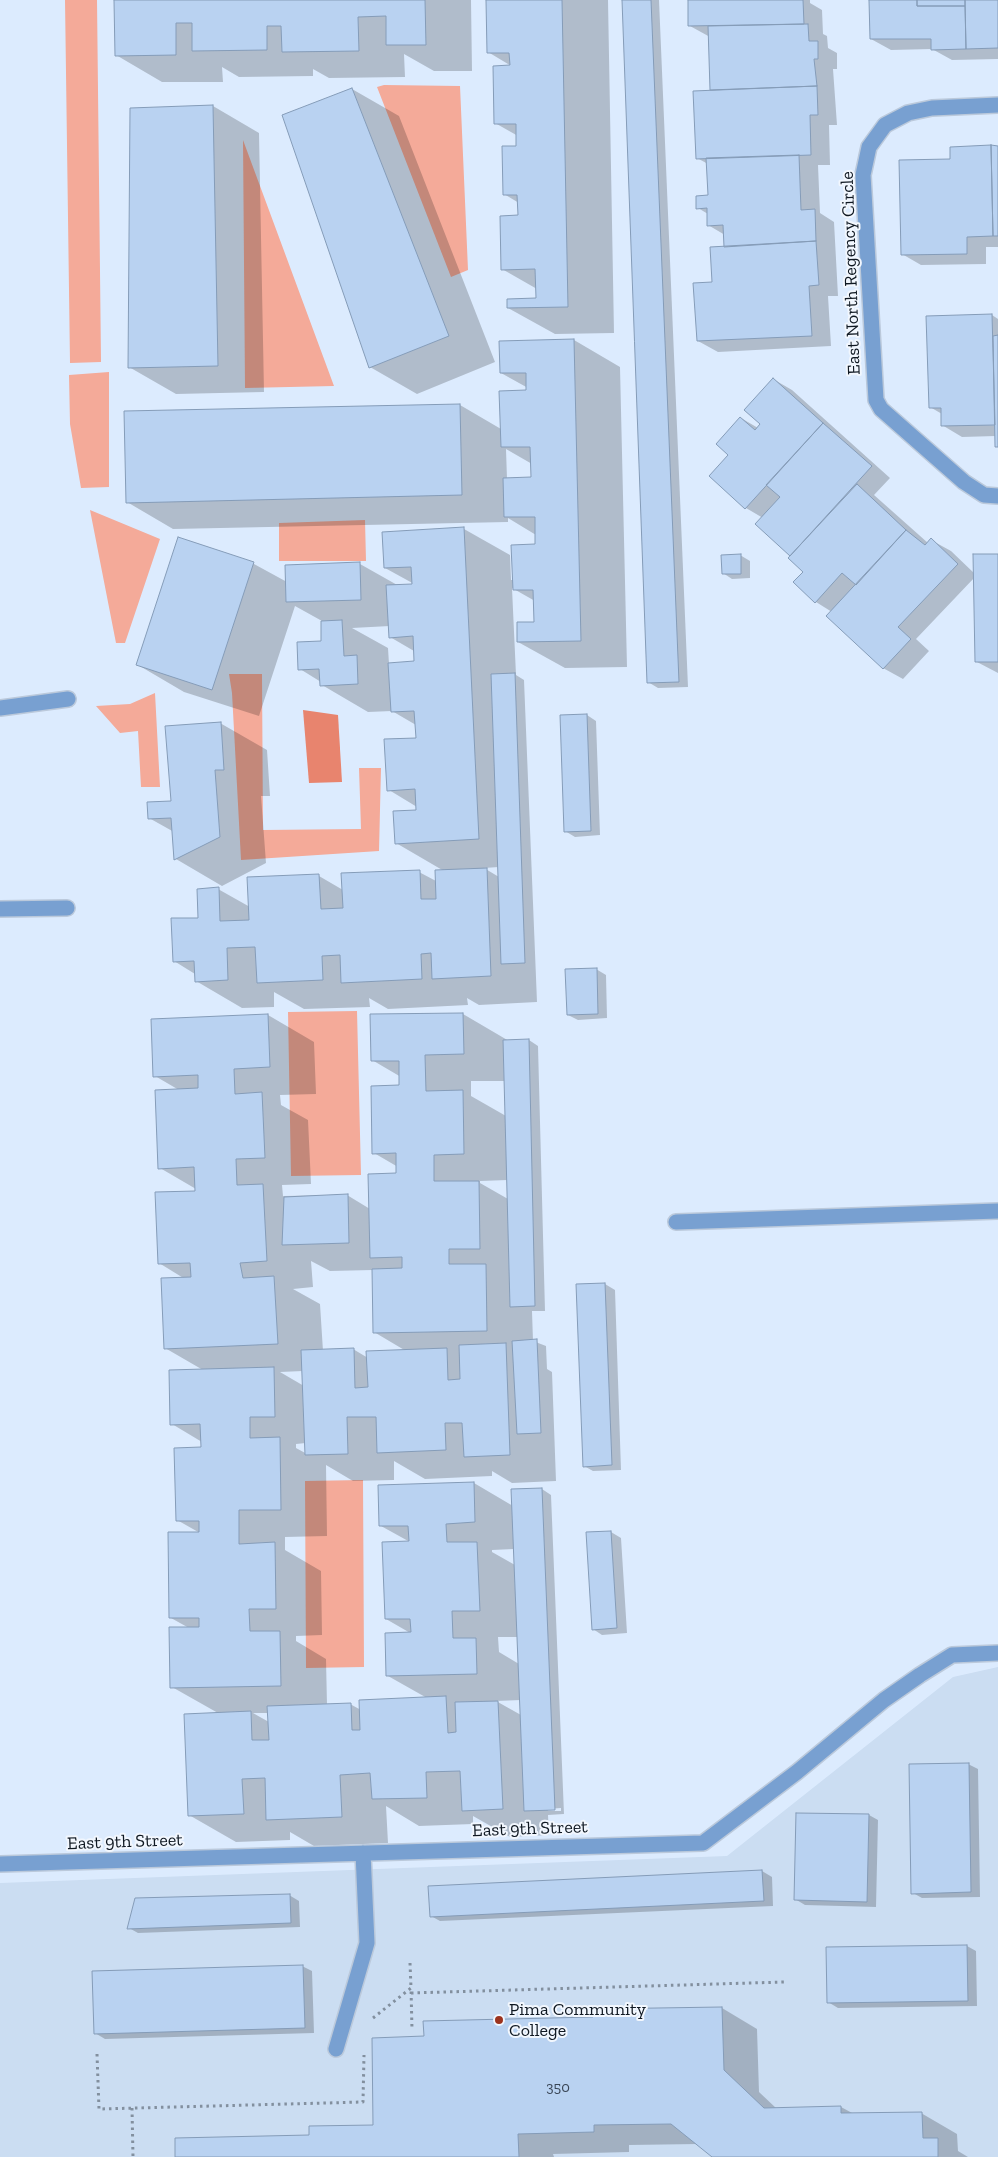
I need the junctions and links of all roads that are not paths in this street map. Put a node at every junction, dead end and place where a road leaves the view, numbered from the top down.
1 (998, 105) edge
2 (998, 496) edge
3 (68, 699) dead end
4 (0, 708) edge
5 (67, 908) dead end
6 (0, 909) edge
7 (998, 1212) edge
8 (676, 1222) dead end
9 (998, 1653) edge
10 (363, 1853) junction
11 (0, 1864) edge
12 (336, 2049) dead end

1 - 2 street, East North Regency Circle
3 - 4 street
5 - 6 street
7 - 8 street
9 - 10 street, East 9th Street
10 - 11 street, East 9th Street
10 - 12 street

